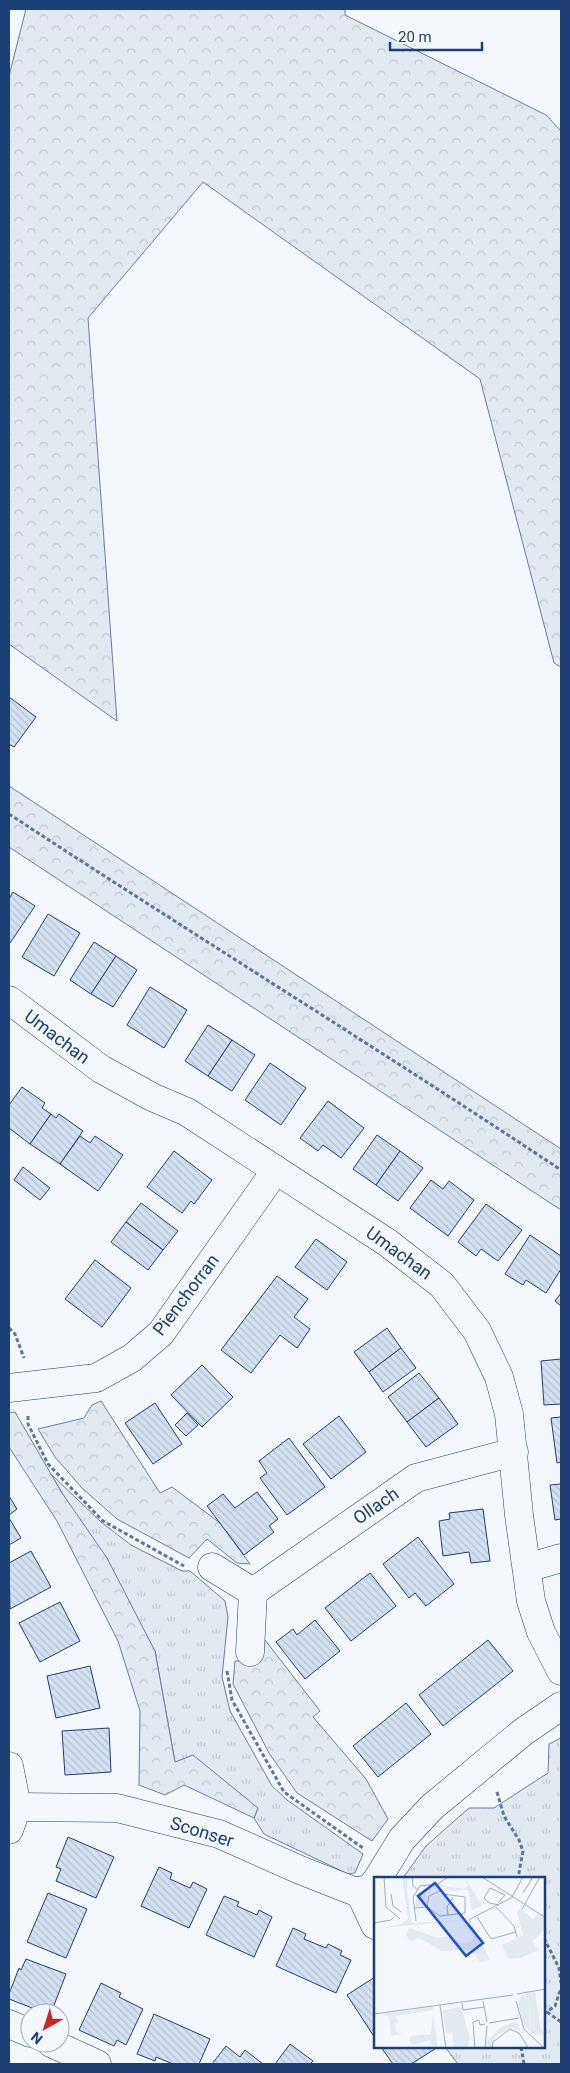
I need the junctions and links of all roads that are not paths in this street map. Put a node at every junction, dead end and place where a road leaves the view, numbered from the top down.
1 (9, 1000) edge
2 (276, 1170) junction
3 (18, 1387) edge
4 (514, 1452) junction
5 (561, 1558) edge
6 (212, 1567) road end
7 (527, 1568) junction
8 (253, 1592) junction
9 (250, 1652) road end
10 (561, 1671) edge
11 (561, 1706) edge
12 (9, 1766) edge
13 (13, 1818) edge
14 (376, 1877) edge
15 (374, 1880) edge
16 (70, 2052) edge
17 (97, 2064) edge

1 - 2 street, Umachan
2 - 3 street, Pienchorran
2 - 4 street, Umachan
4 - 7 street, Umachan
4 - 8 street, Ollach
5 - 7 street
6 - 8 street
7 - 10 street, Umachan
8 - 9 street
11 - 14 street
12 - 13 street
13 - 15 street, Sconser
16 - 17 street

